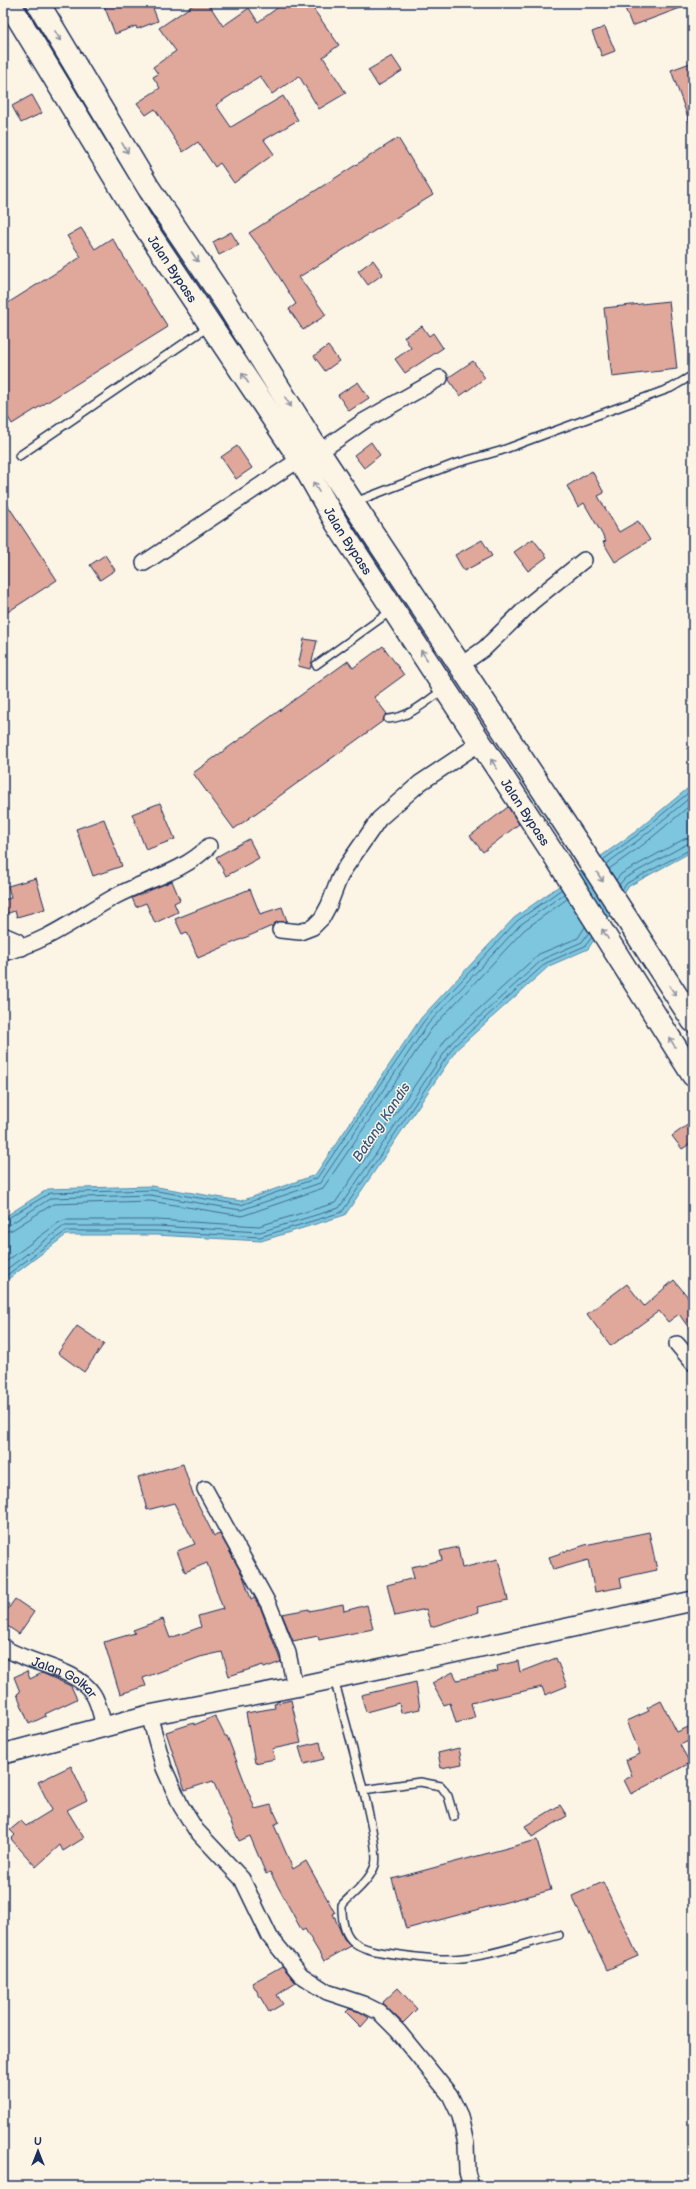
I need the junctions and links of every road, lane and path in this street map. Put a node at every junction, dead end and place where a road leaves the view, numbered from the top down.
1 (9, 3) edge
2 (38, 3) edge
3 (210, 326) junction
4 (693, 374) edge
5 (440, 378) dead end
6 (19, 456) dead end
7 (309, 456) junction
8 (353, 503) junction
9 (584, 560) dead end
10 (144, 563) dead end
11 (393, 610) junction
12 (316, 665) dead end
13 (461, 665) junction
14 (445, 688) junction
15 (388, 719) dead end
16 (480, 743) junction
17 (209, 846) dead end
18 (280, 930) dead end
19 (3, 935) edge
20 (22, 948) junction
21 (3, 953) edge
22 (693, 1021) edge
23 (693, 1075) edge
24 (677, 1344) dead end
25 (693, 1363) edge
26 (205, 1489) dead end
27 (693, 1601) edge
28 (3, 1647) edge
29 (334, 1678) junction
30 (295, 1687) junction
31 (149, 1715) junction
32 (104, 1726) junction
33 (3, 1754) edge
34 (363, 1790) junction
35 (454, 1817) dead end
36 (559, 1935) dead end
37 (471, 2186) edge

1 - 3 highway, Jalan Bypass
2 -> 7 highway, Jalan Bypass
3 - 6 lane
7 -> 3 highway, Jalan Bypass
4 - 8 lane
5 - 7 street
7 - 8 highway, Jalan Bypass
7 - 10 street
11 -> 7 highway, Jalan Bypass
8 - 13 highway, Jalan Bypass
9 - 13 street
11 - 12 lane
14 -> 11 highway, Jalan Bypass
13 -> 22 highway, Jalan Bypass
14 - 15 lane
14 - 16 highway, Jalan Bypass
16 - 18 street
23 -> 16 highway, Jalan Bypass
17 - 20 street
19 - 20 street
20 - 21 street
24 - 25 street
26 - 30 street
27 - 29 street
28 - 32 street, Jalan Golkar
29 - 30 street
29 - 34 lane
30 - 31 street
31 - 32 street
31 - 37 street
32 - 33 street
34 - 35 lane
34 - 36 lane

